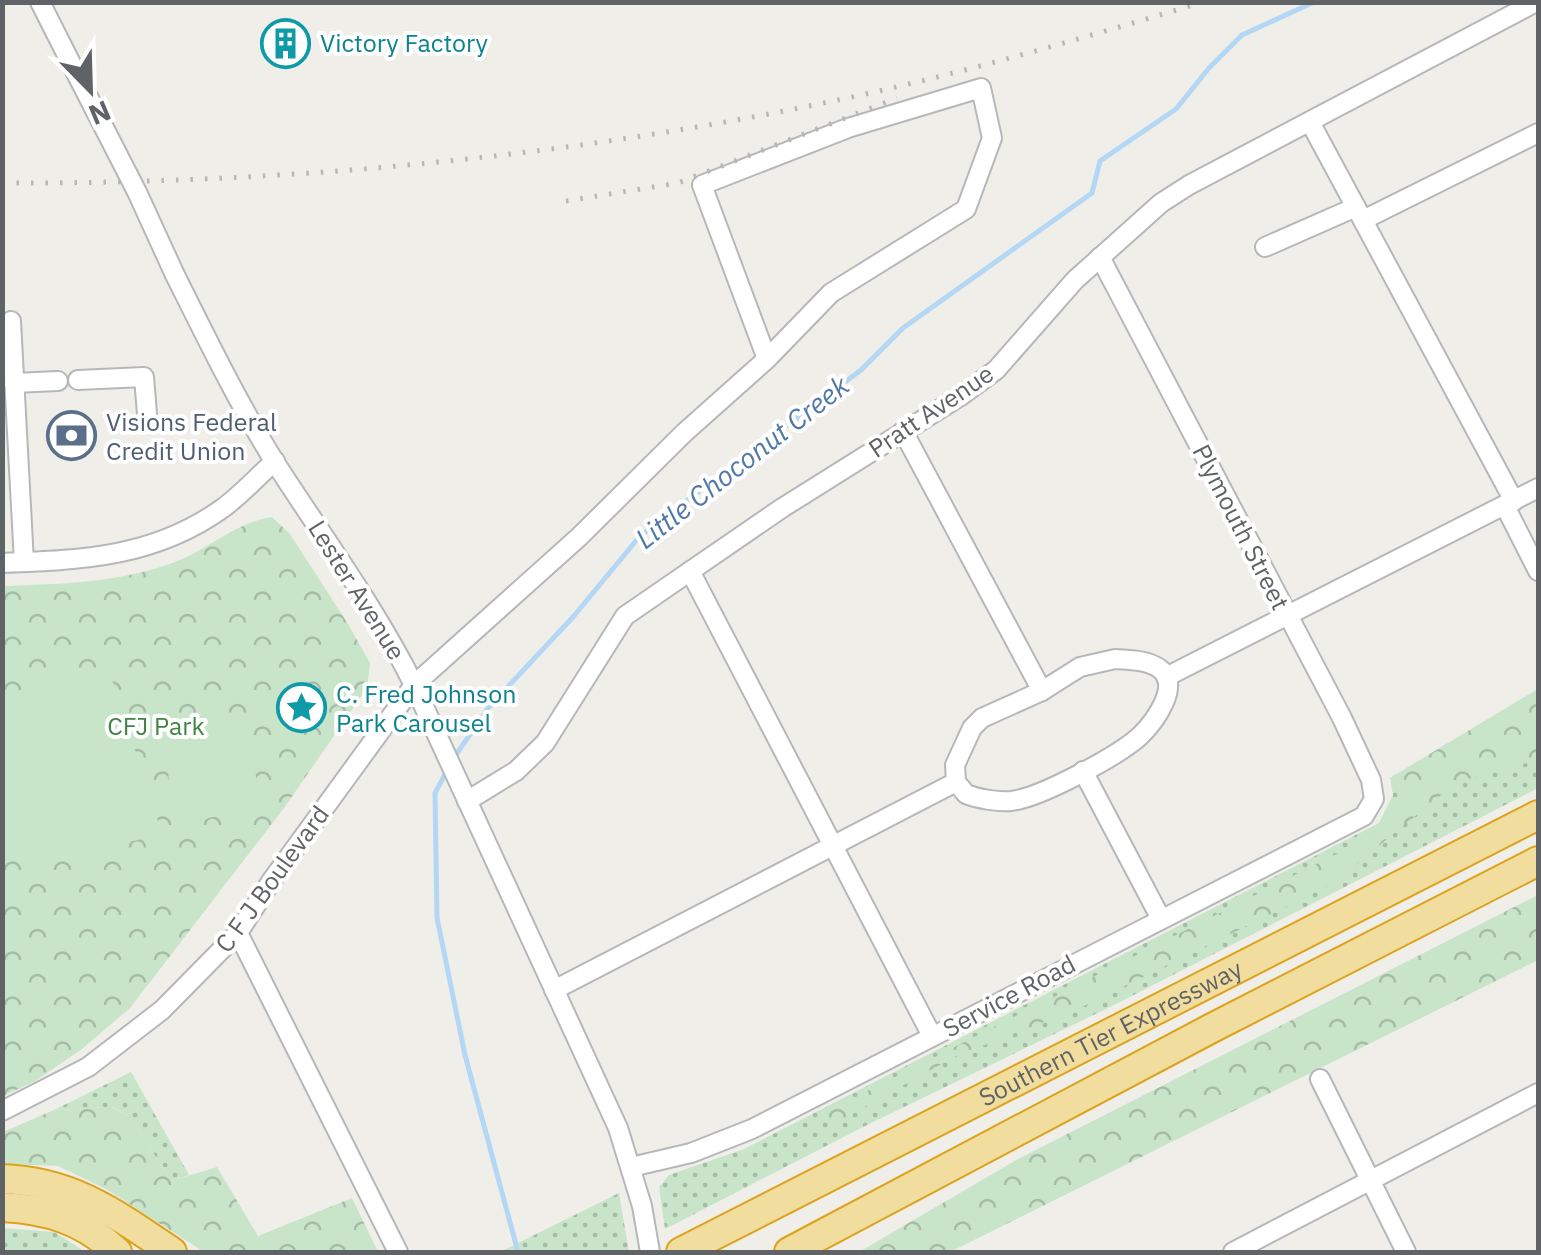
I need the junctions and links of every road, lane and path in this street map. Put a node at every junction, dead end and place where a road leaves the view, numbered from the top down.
1 (40, 2) edge
2 (1536, 2) edge
3 (1310, 122) junction
4 (1538, 134) edge
5 (1360, 214) junction
6 (1265, 247) dead end
7 (1100, 258) junction
8 (10, 321) dead end
9 (767, 359) junction
10 (78, 380) dead end
11 (58, 381) dead end
12 (14, 383) junction
13 (147, 414) dead end
14 (904, 431) junction
15 (275, 461) junction
16 (1538, 488) edge
17 (1509, 503) junction
18 (24, 562) junction
19 (2, 563) edge
20 (690, 571) junction
21 (1538, 571) edge
22 (1286, 614) junction
23 (1166, 676) junction
24 (414, 684) junction
25 (1042, 691) junction
26 (1083, 771) junction
27 (956, 782) junction
28 (465, 795) junction
29 (1374, 799) joint
30 (1538, 815) edge
31 (834, 845) junction
32 (1538, 861) edge
33 (1160, 917) junction
34 (238, 933) junction
35 (554, 990) junction
36 (932, 1036) junction
37 (1320, 1079) dead end
38 (1538, 1093) edge
39 (2, 1110) edge
40 (631, 1166) junction
41 (2, 1179) edge
42 (1370, 1181) junction
43 (2, 1207) edge
44 (117, 1252) edge
45 (172, 1252) edge
46 (398, 1252) edge
47 (650, 1252) edge
48 (682, 1252) edge
49 (789, 1252) edge
50 (1233, 1252) edge
51 (1406, 1252) edge

1 - 15 street, Lester Avenue, bridge
2 - 3 street, Pratt Avenue
3 - 5 street
3 - 7 street, Pratt Avenue
4 - 5 street
5 - 6 street
5 - 17 street
7 - 14 street, Pratt Avenue
7 - 22 street, Plymouth Street
8 - 12 street
9 - 9 street, C F J Boulevard
9 - 24 street, C F J Boulevard
10 - 13 street
11 - 12 street
12 - 18 street
14 - 20 street, Pratt Avenue
14 - 25 street
15 - 18 street
15 - 24 street, Lester Avenue
16 - 17 street
17 - 21 street
17 - 22 street
18 - 19 street
20 - 28 street, Pratt Avenue
20 - 31 street
22 - 23 street
22 - 29 street, Plymouth Street
23 - 25 street
23 - 26 street
24 - 28 street, Lester Avenue
24 - 34 street, C F J Boulevard
25 - 27 street
26 - 27 street
26 - 33 street
27 - 31 street
28 - 35 street, Lester Avenue
29 - 33 street, Service Road
30 - 48 highway, Southern Tier Expressway
31 - 35 street
31 - 36 street
32 - 49 highway, Southern Tier Expressway
33 - 36 street, Service Road
34 - 39 street, C F J Boulevard
34 - 46 street
35 - 40 street, Lester Avenue
36 - 40 street, Service Road
37 - 42 street
38 - 42 street
40 - 47 street, Lester Avenue
41 - 45 highway
42 - 50 street
42 - 51 street
43 - 44 highway

